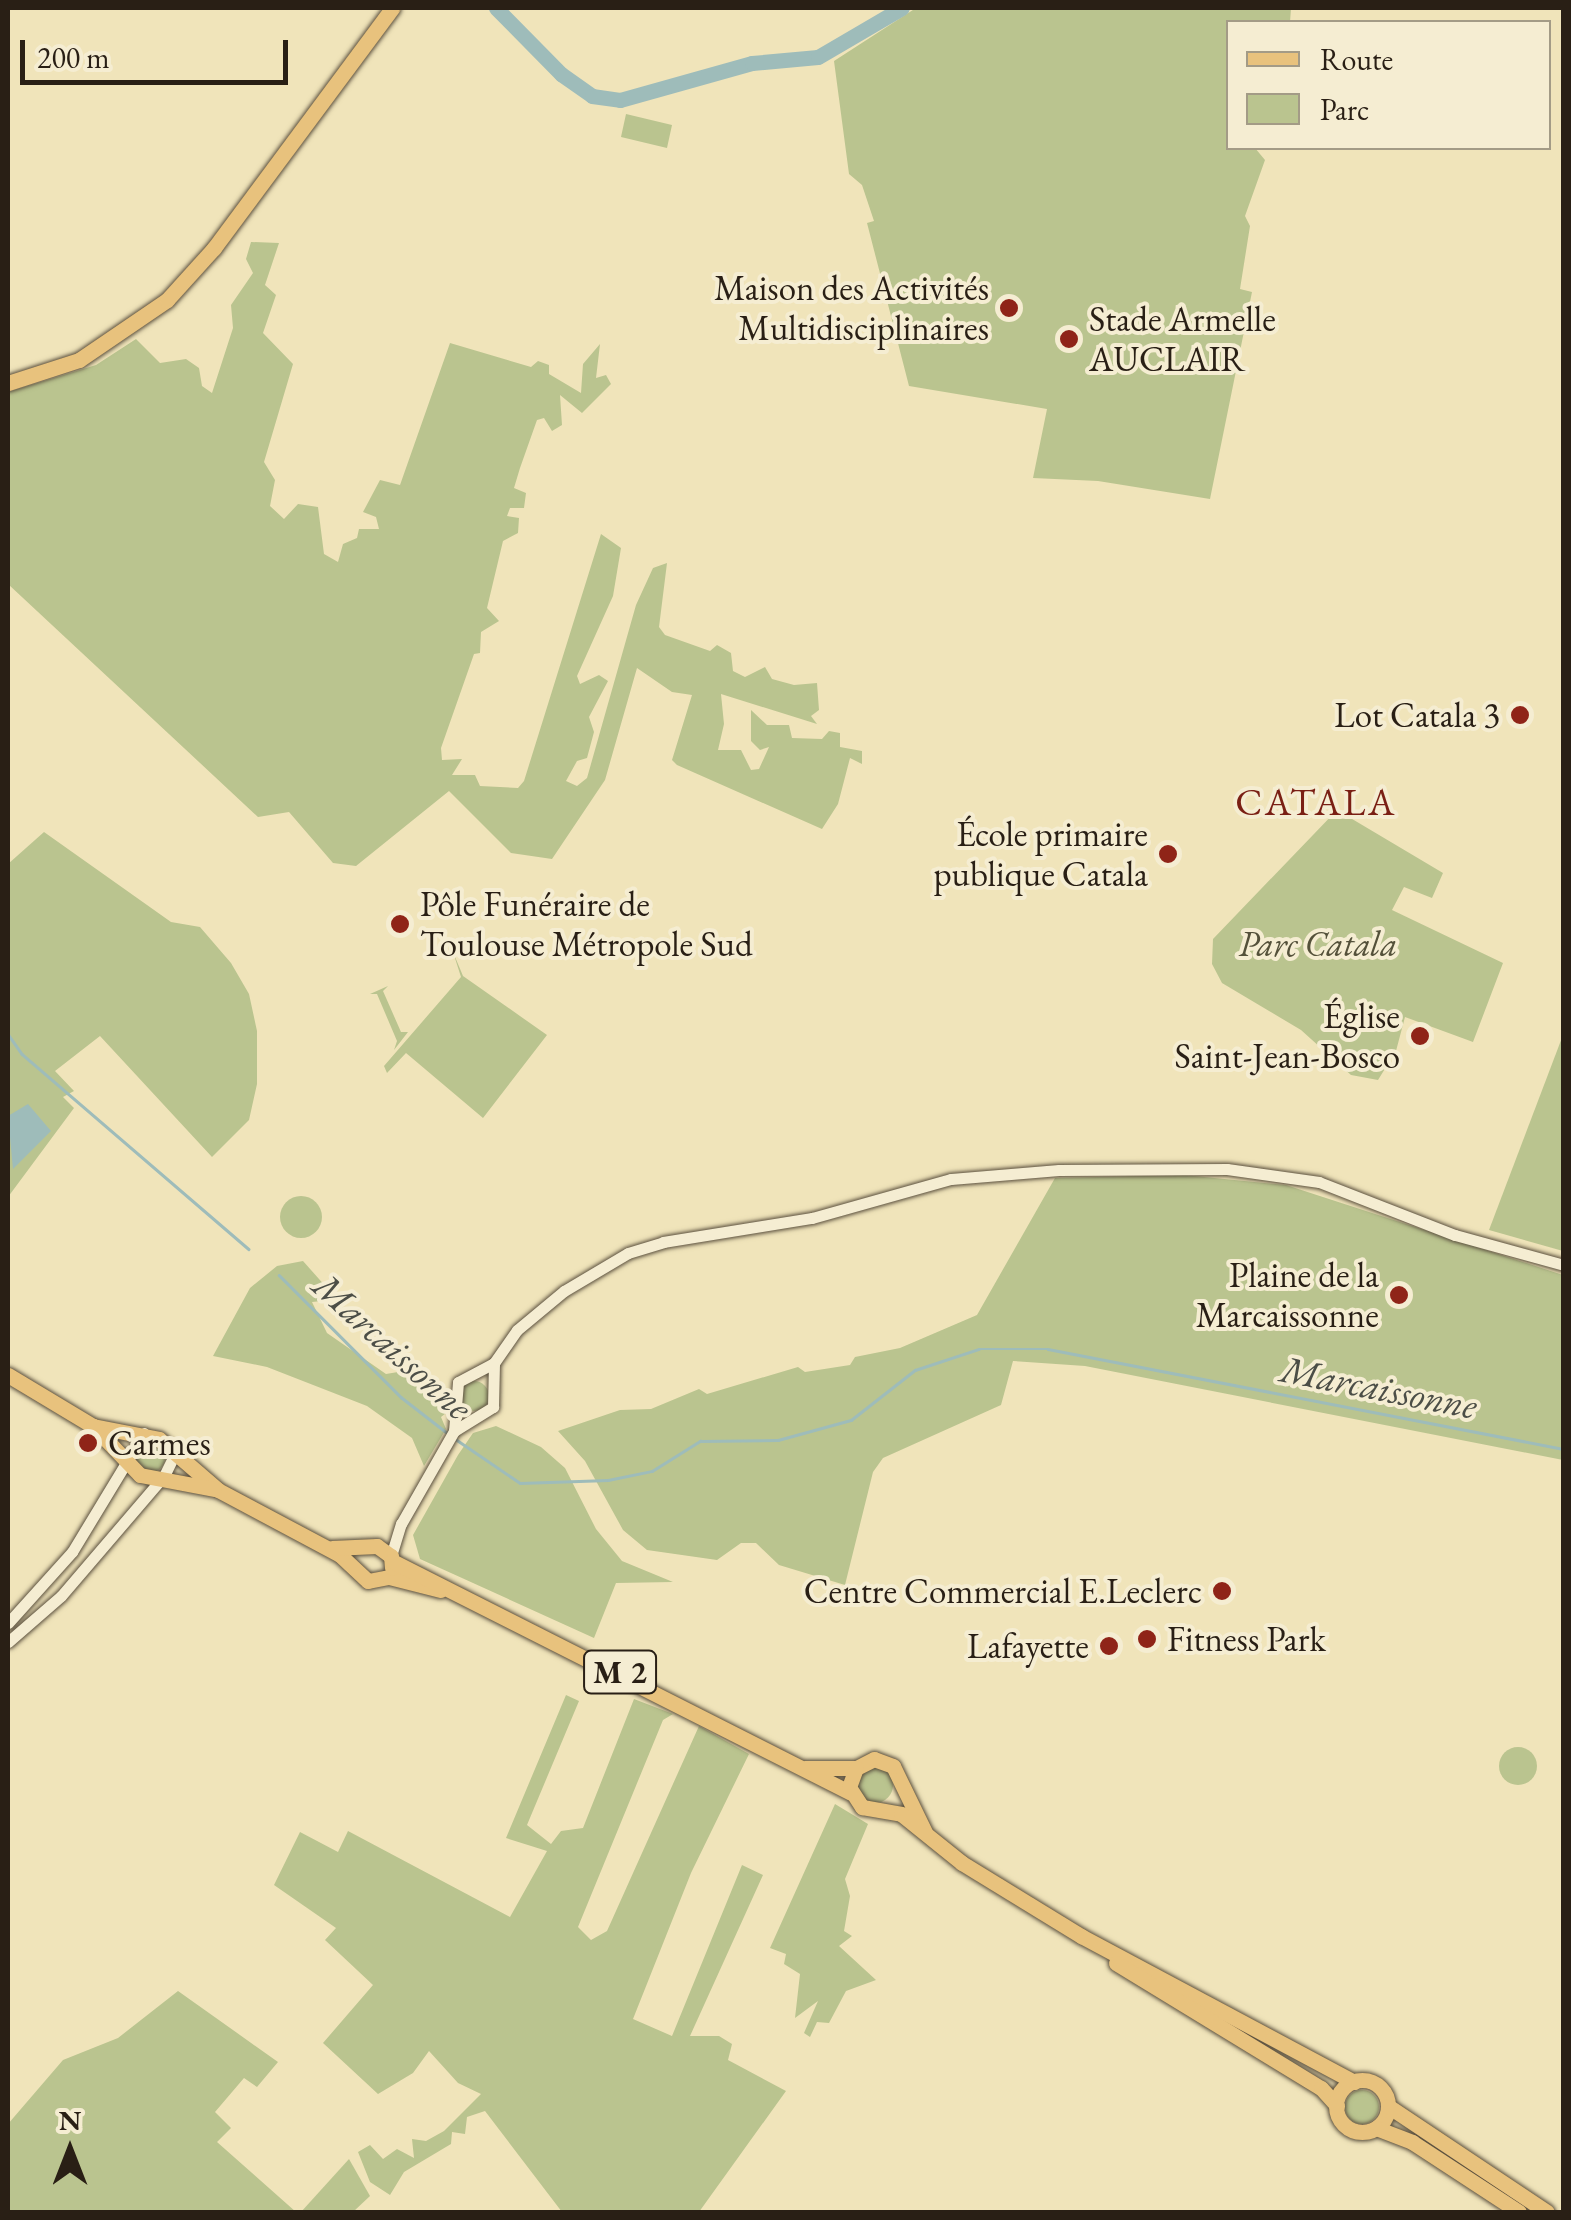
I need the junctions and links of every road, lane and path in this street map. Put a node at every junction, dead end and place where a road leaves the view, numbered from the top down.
1 (392, 8) edge
2 (8, 383) edge
3 (1564, 1265) edge
4 (494, 1363) junction
5 (8, 1375) edge
6 (474, 1375) junction
7 (492, 1385) junction
8 (456, 1409) junction
9 (474, 1419) junction
10 (93, 1426) junction
11 (454, 1431) junction
12 (144, 1433) junction
13 (176, 1451) junction
14 (126, 1464) junction
15 (158, 1483) junction
16 (218, 1490) junction
17 (324, 1547) junction
18 (382, 1558) junction
19 (358, 1571) junction
20 (8, 1623) edge
21 (8, 1642) edge
22 (791, 1765) junction
23 (856, 1768) junction
24 (901, 1786) junction
25 (851, 1793) junction
26 (883, 1809) junction
27 (925, 1832) junction
28 (1081, 1936) junction
29 (1354, 2082) junction
30 (1337, 2106) junction
31 (1388, 2106) junction
32 (1376, 2128) junction
33 (1518, 2212) edge
34 (1547, 2212) edge

1 - 2 main road
3 - 4 street
4 - 6 street
4 - 7 street
5 - 10 main road, M 2
6 - 7 street
6 - 8 street
7 - 9 street
8 - 9 street
8 - 11 street
9 - 11 street
10 - 12 main road, M 2
10 - 14 main road, M 2
11 - 18 street
12 - 13 main road, M 2
12 - 14 street
13 - 15 street
13 - 16 main road, M 2
14 - 15 main road, M 2
14 - 20 street
15 - 16 main road, M 2
15 - 21 street
16 - 17 main road, M 2
17 - 18 main road, M 2
17 - 19 main road, M 2
18 - 19 main road
18 - 19 main road
18 - 22 main road, M 2
22 - 23 main road, M 2
22 - 25 main road, M 2
23 - 24 main road
23 - 25 main road
24 - 26 main road
24 - 27 main road
25 - 26 main road
26 - 27 main road
27 - 28 main road
28 - 29 main road
28 - 30 main road
29 - 30 main road
29 - 31 main road
30 - 32 main road
31 - 32 main road
31 - 34 main road
32 - 33 main road

